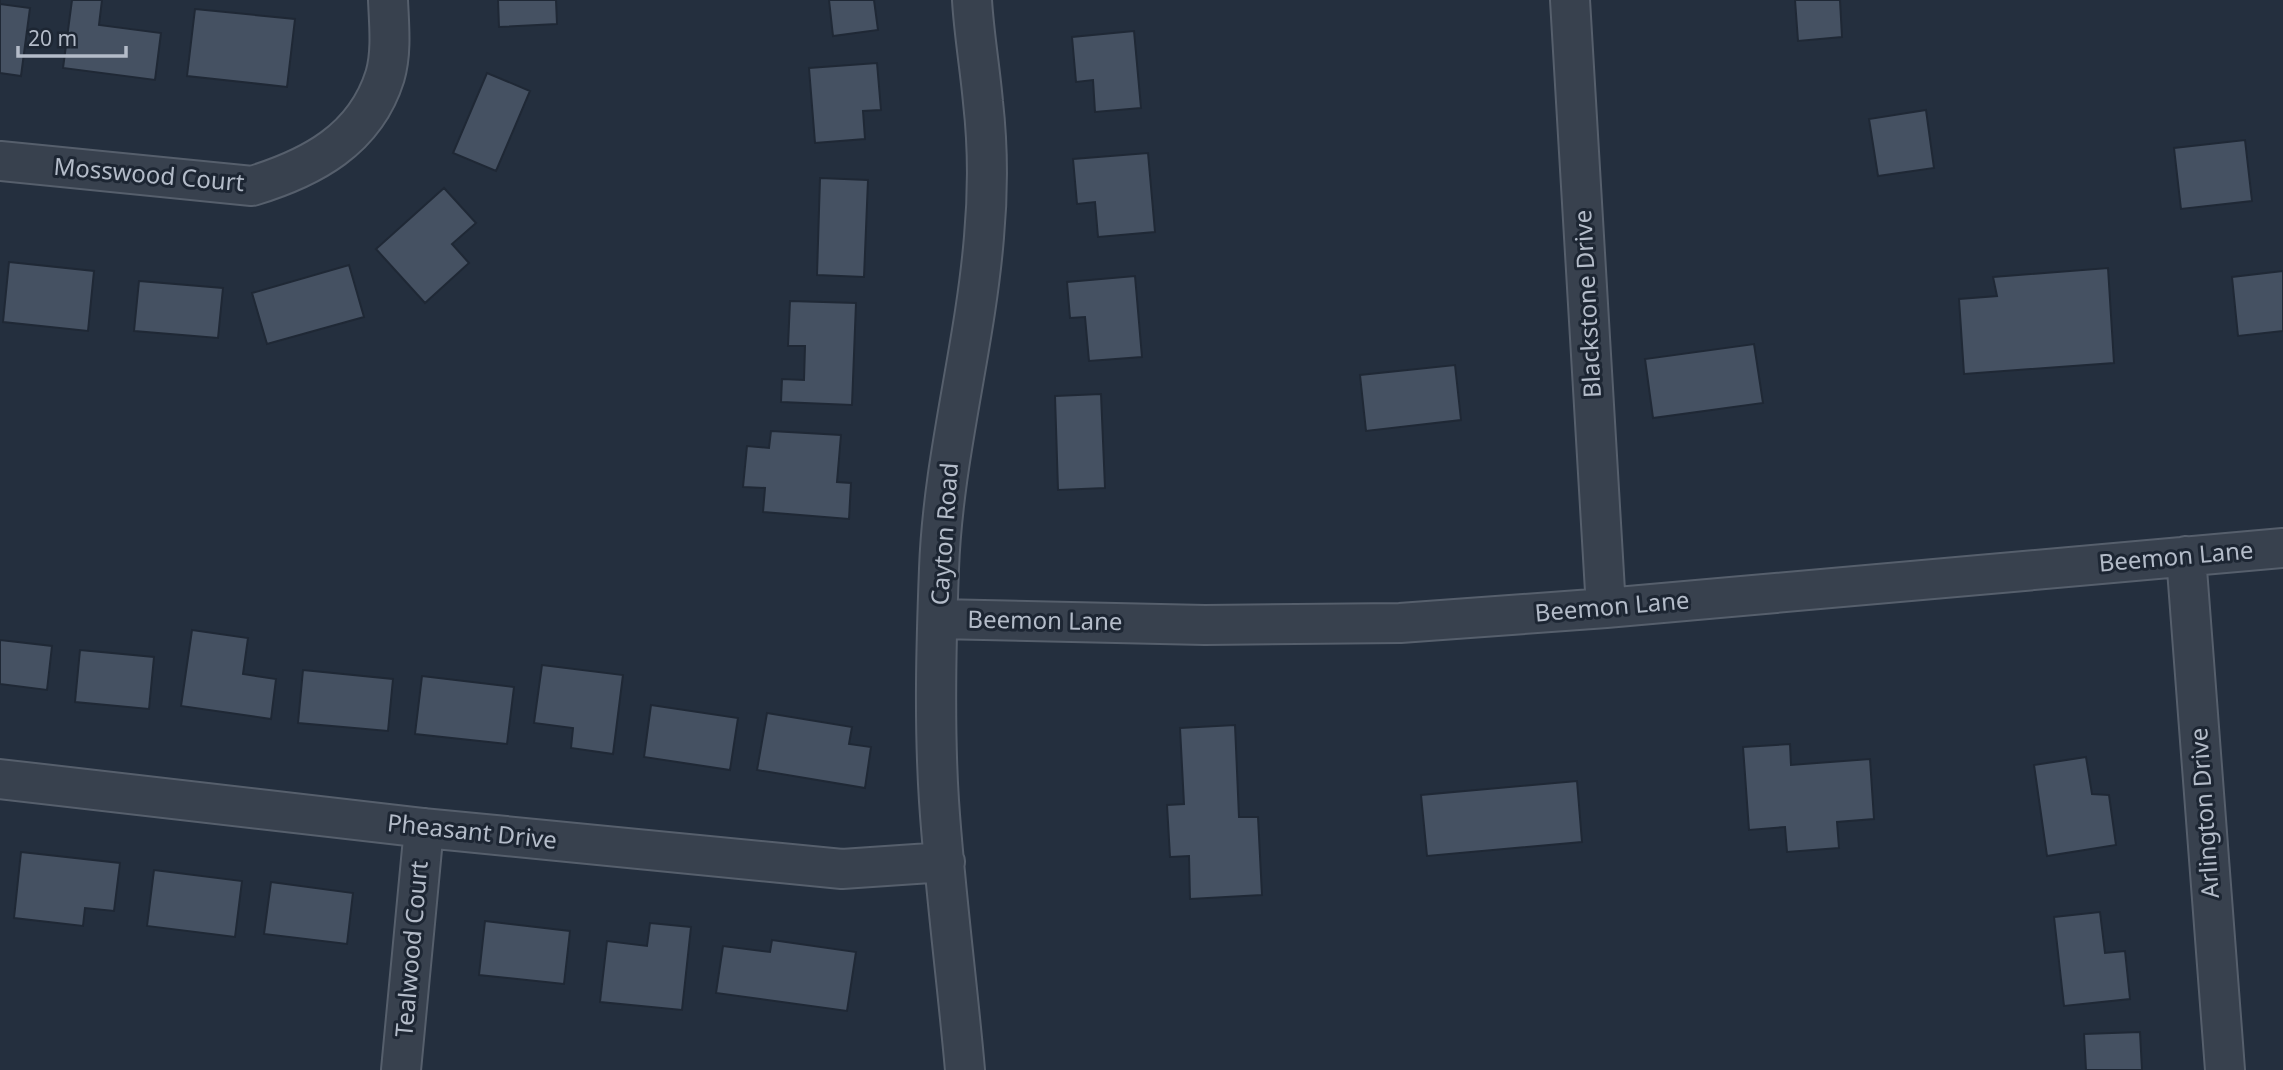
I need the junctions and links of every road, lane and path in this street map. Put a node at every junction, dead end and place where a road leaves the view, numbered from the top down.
1 (388, 0) edge
2 (971, 0) edge
3 (1570, 0) edge
4 (0, 161) edge
5 (2283, 548) edge
6 (2186, 556) junction
7 (1606, 608) junction
8 (938, 619) junction
9 (0, 779) edge
10 (424, 828) junction
11 (946, 862) junction
12 (401, 1070) edge
13 (965, 1070) edge
14 (2225, 1070) edge

1 - 4 street, Mosswood Court
2 - 8 street, Cayton Road
3 - 7 street, Blackstone Drive
5 - 6 street, Beemon Lane
6 - 7 street, Beemon Lane
6 - 14 street, Arlington Drive
7 - 8 street, Beemon Lane
8 - 11 street, Cayton Road
9 - 10 street, Pheasant Drive
10 - 11 street, Pheasant Drive
10 - 12 street, Tealwood Court
11 - 13 street, Cayton Road

